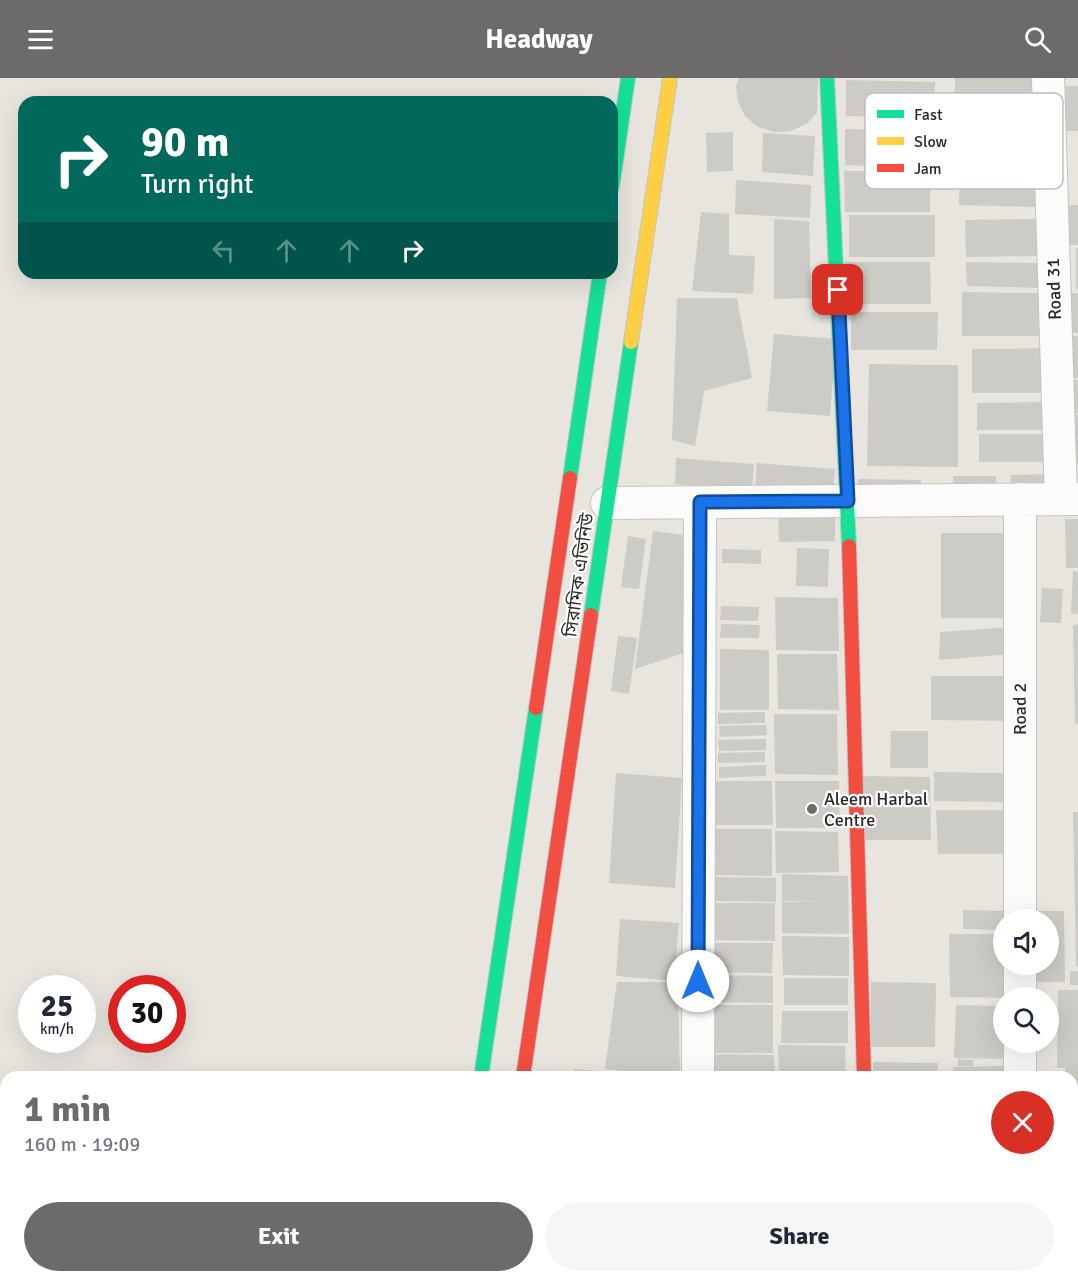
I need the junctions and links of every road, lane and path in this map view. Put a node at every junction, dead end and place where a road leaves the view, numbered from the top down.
1 (628, 78) edge
2 (670, 78) edge
3 (827, 78) edge
4 (1048, 78) edge
5 (1049, 93) edge
6 (618, 146) edge
7 (1054, 189) edge
8 (599, 279) edge
9 (1020, 499) junction
10 (1070, 499) edge
11 (848, 501) junction
12 (700, 502) junction
13 (608, 503) junction
14 (1020, 909) edge
15 (1020, 1053) edge
16 (483, 1071) edge
17 (525, 1071) edge
18 (698, 1071) edge
19 (864, 1071) edge
20 (1020, 1071) edge

1 - 6 main road
2 - 13 main road, সিরামিক এভিনিউ
3 - 11 main road
4 - 5 street, Road 31
7 - 10 street, Road 31
8 - 16 main road, সিরামিক এভিনিউ
9 - 10 street
9 - 11 street
9 - 14 street, Road 2
11 - 12 street
11 - 19 main road
12 - 13 street
12 - 18 street
13 - 17 main road, সিরামিক এভিনিউ
15 - 20 street

